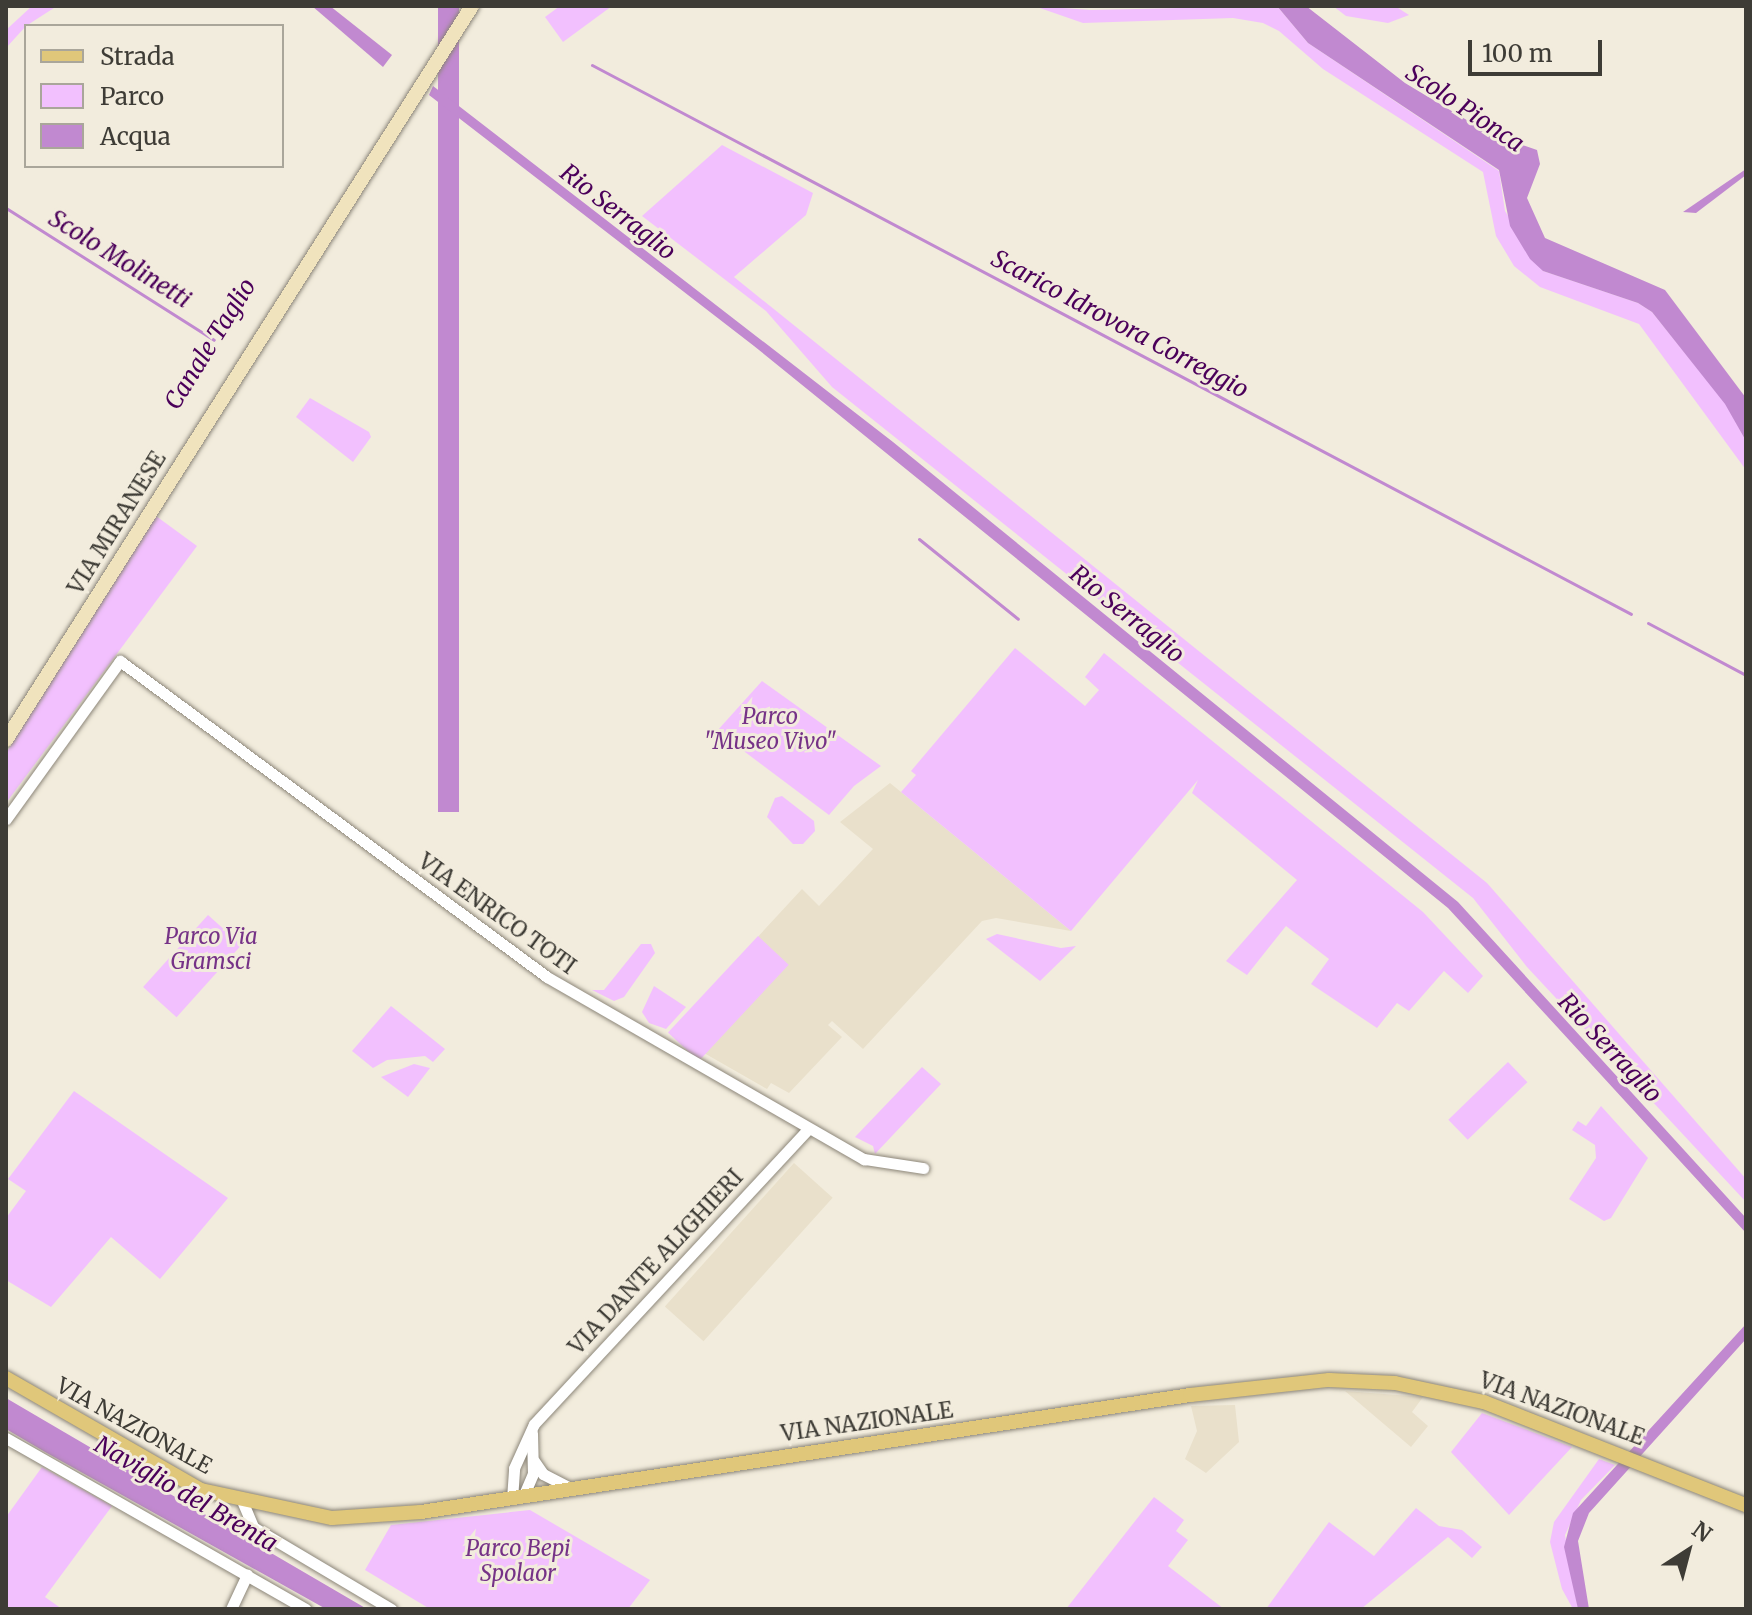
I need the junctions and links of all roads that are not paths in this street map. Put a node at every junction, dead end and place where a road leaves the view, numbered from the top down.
1 (472, 6) edge
2 (6, 740) edge
3 (6, 819) edge
4 (808, 1129) junction
5 (923, 1168) dead end
6 (6, 1378) edge
7 (534, 1424) junction
8 (6, 1438) edge
9 (533, 1457) junction
10 (572, 1489) junction
11 (518, 1498) junction
12 (243, 1503) junction
13 (1746, 1505) edge
14 (247, 1575) junction
15 (231, 1609) edge
16 (306, 1609) edge
17 (391, 1609) edge

1 - 2 main road, VIA MIRANESE
3 - 4 street, VIA ENRICO TOTI
4 - 5 street, VIA ENRICO TOTI
4 - 7 street, VIA DANTE ALIGHIERI
6 - 12 main road, VIA NAZIONALE
7 - 9 street
7 - 11 street, VIA DANTE ALIGHIERI
8 - 14 street
9 - 10 street
9 - 11 street
10 - 11 main road, VIA NAZIONALE
10 - 13 main road, VIA NAZIONALE
11 - 12 main road, VIA NAZIONALE
12 - 17 street
14 - 15 street
14 - 16 street

